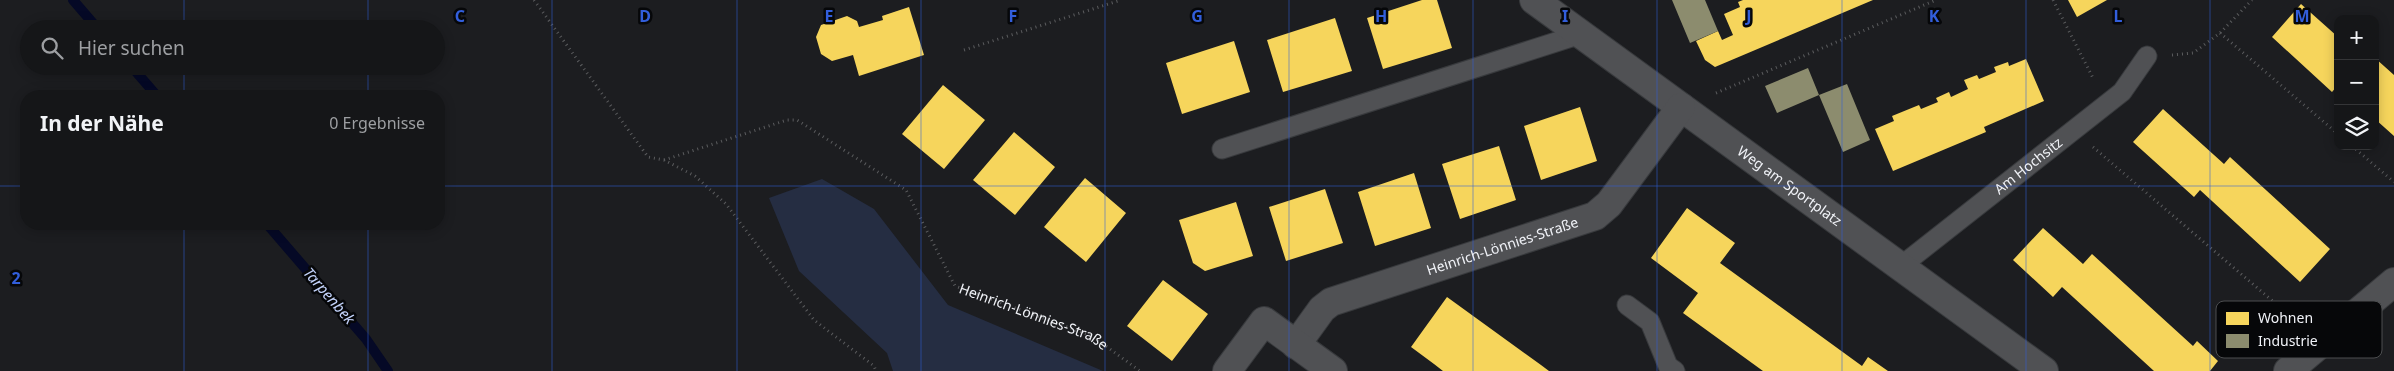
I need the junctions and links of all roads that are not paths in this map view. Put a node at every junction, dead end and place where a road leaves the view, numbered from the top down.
1 (1534, 0) edge
2 (1581, 34) junction
3 (2147, 56) road end
4 (1682, 107) junction
5 (1222, 149) dead end
6 (1901, 266) junction
7 (2394, 282) edge
8 (2371, 301) edge
9 (1627, 306) dead end
10 (1296, 344) junction
11 (2302, 358) edge
12 (1329, 370) edge
13 (1227, 371) edge
14 (1675, 371) edge
15 (2044, 371) edge
16 (2288, 371) edge

1 - 2 street, Weg am Sportplatz
2 - 4 street, Weg am Sportplatz
2 - 5 lane
3 - 6 lane, Am Hochsitz
4 - 6 street, Weg am Sportplatz
4 - 10 street, Heinrich-Lönnies-Straße
6 - 15 street, Weg am Sportplatz
7 - 8 street
9 - 14 lane
10 - 12 street
10 - 13 street
11 - 16 street

